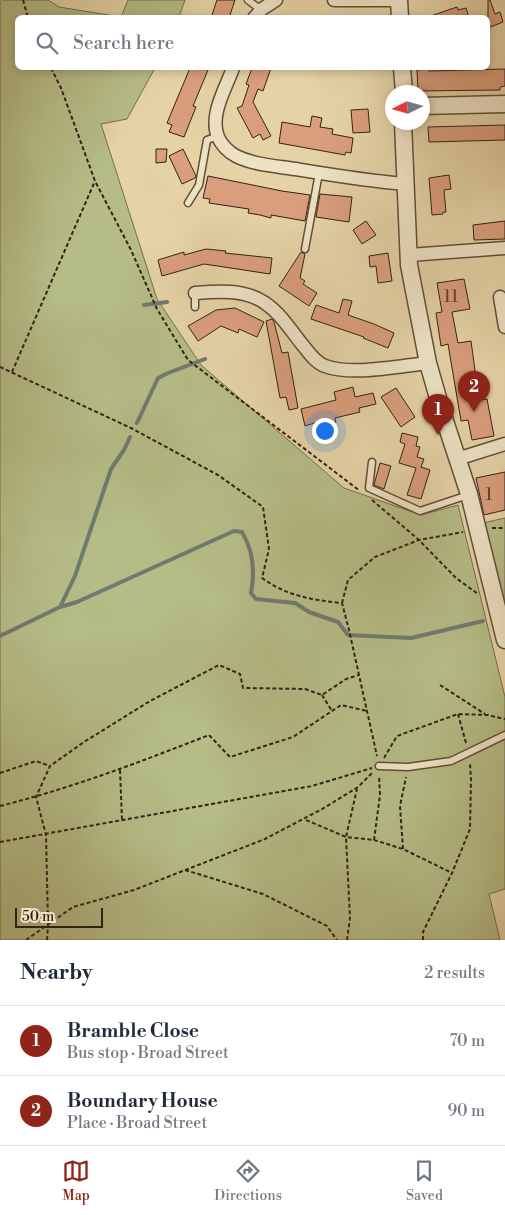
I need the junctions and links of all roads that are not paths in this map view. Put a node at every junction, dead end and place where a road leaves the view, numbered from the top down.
1 (248, 0) edge
2 (276, 0) edge
3 (334, 0) edge
4 (399, 0) edge
5 (257, 14) edge
6 (400, 15) edge
7 (232, 70) edge
8 (402, 70) edge
9 (403, 85) edge
10 (505, 104) edge
11 (430, 106) edge
12 (403, 130) edge
13 (218, 136) junction
14 (319, 173) junction
15 (405, 184) junction
16 (188, 203) dead end
17 (505, 248) edge
18 (305, 249) dead end
19 (409, 255) junction
20 (195, 293) joint
21 (500, 297) dead end
22 (195, 307) dead end
23 (505, 327) edge
24 (428, 363) junction
25 (505, 444) edge
26 (457, 459) junction
27 (372, 462) dead end
28 (469, 494) junction
29 (503, 632) edge
30 (505, 735) edge
31 (379, 766) road end

1 - 5 lane
2 - 5 street
3 - 4 street
4 - 6 street
7 - 13 street
8 - 9 street
10 - 11 street
12 - 15 street
13 - 14 street
13 - 16 lane
14 - 15 street
14 - 18 lane
15 - 19 street
17 - 19 street
19 - 24 street
20 - 22 lane
20 - 24 street
21 - 23 street
24 - 26 street
25 - 26 street
26 - 28 street
27 - 28 lane
28 - 29 street
30 - 31 lane

